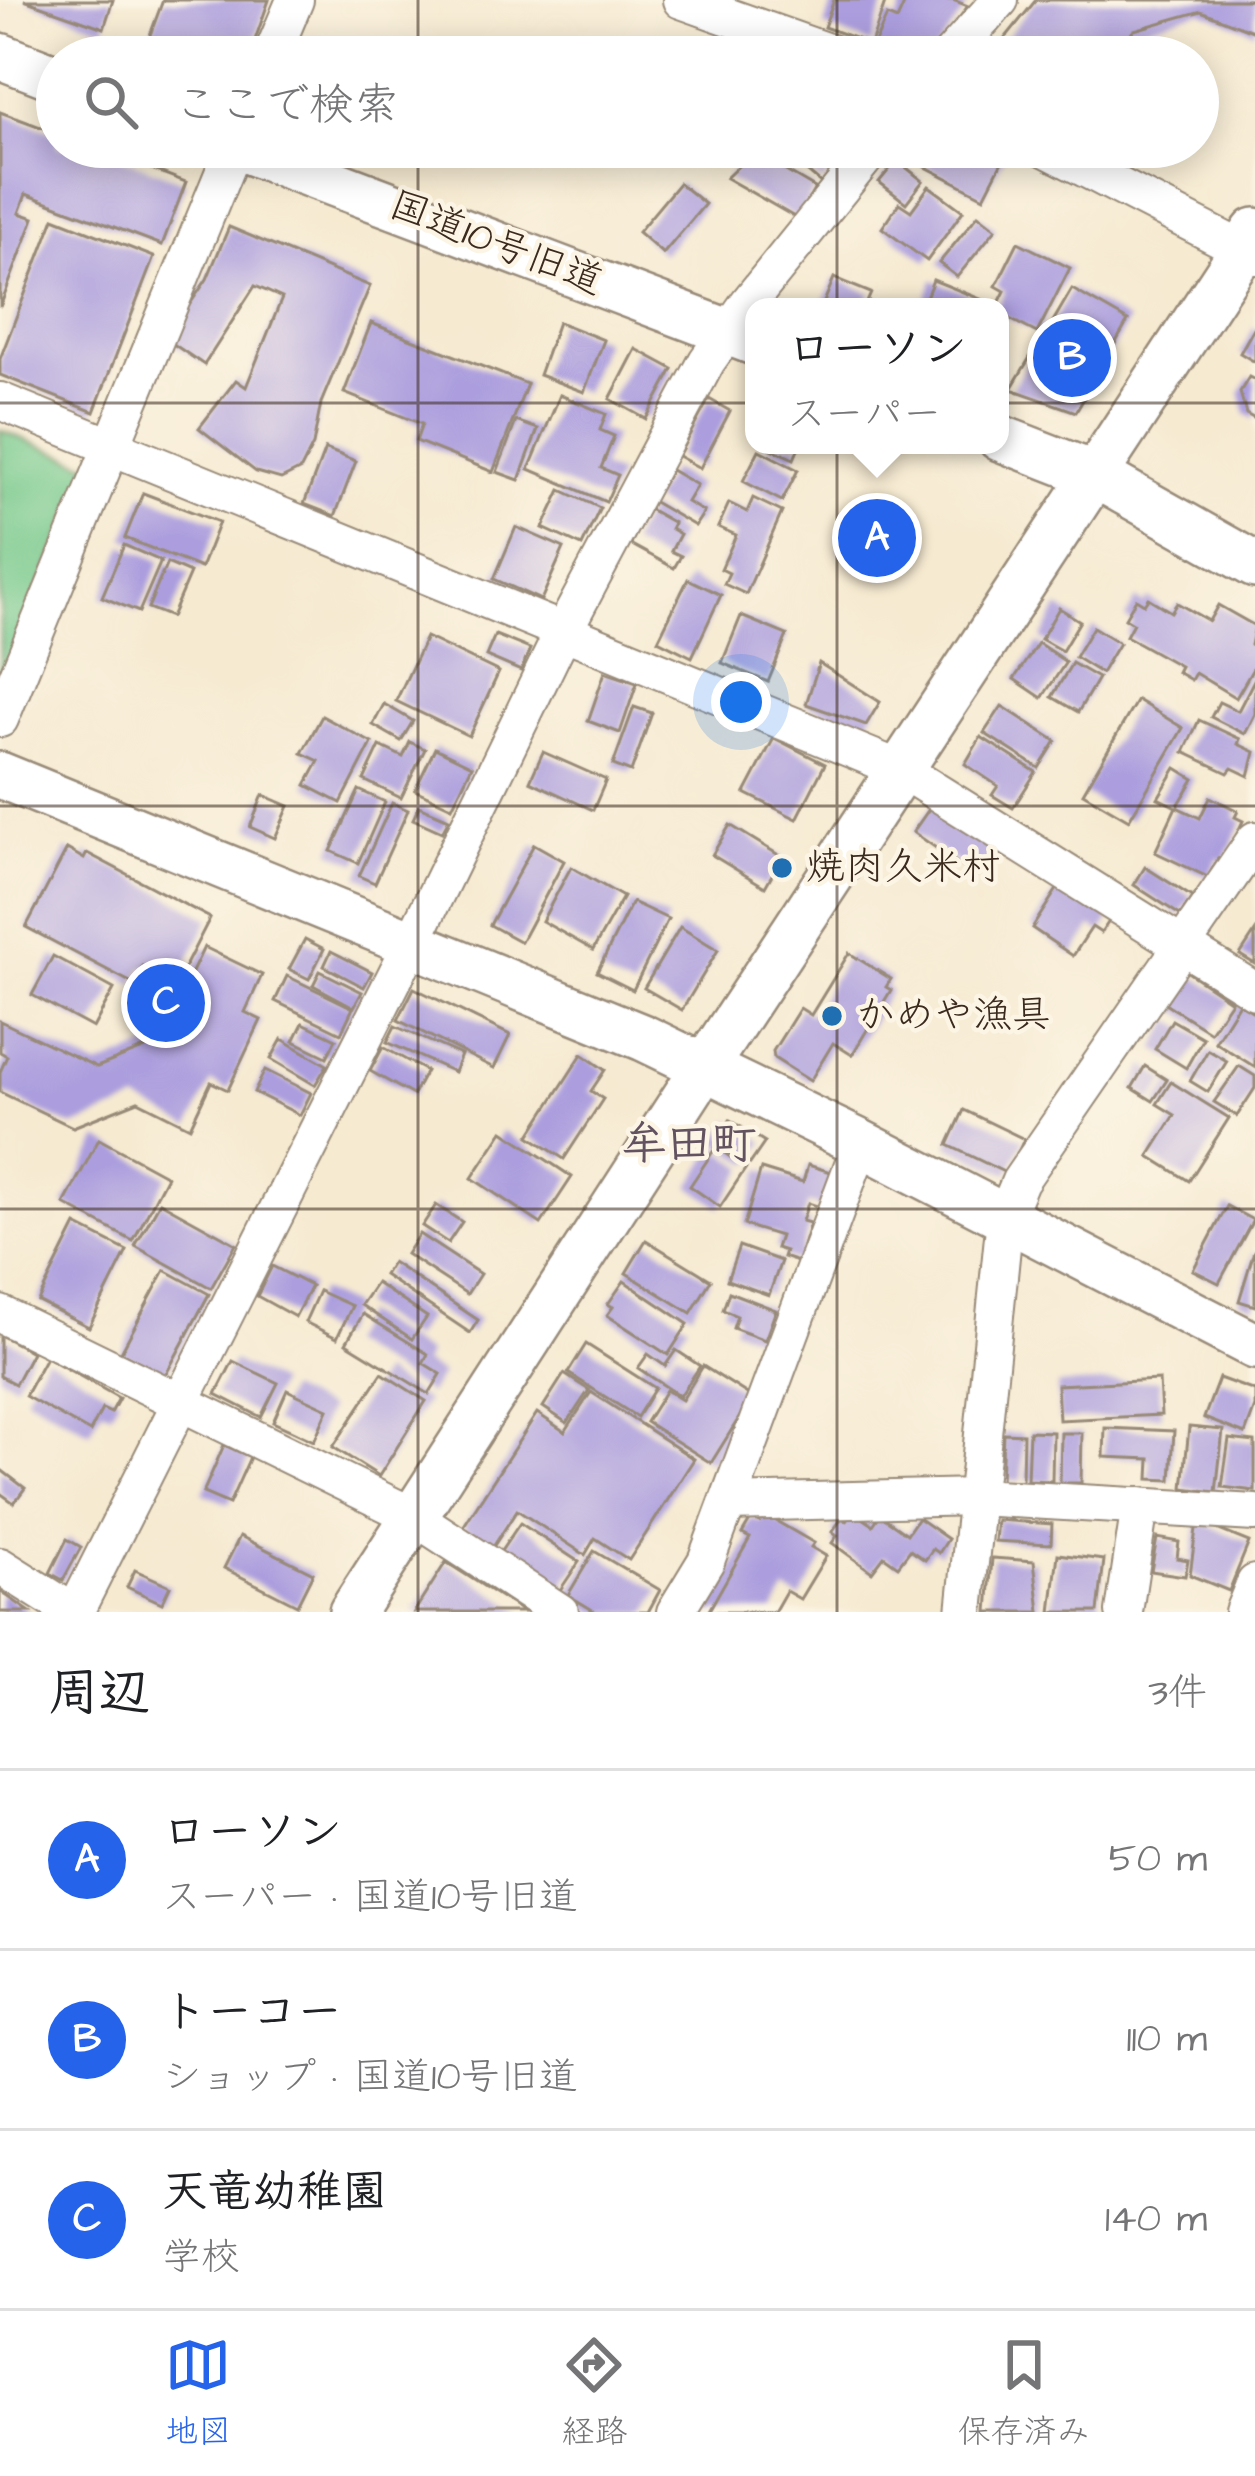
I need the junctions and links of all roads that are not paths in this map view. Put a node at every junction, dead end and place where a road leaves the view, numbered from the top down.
1 (295, 0) edge
2 (681, 0) edge
3 (1000, 0) edge
4 (280, 36) edge
5 (783, 36) edge
6 (968, 36) edge
7 (0, 56) edge
8 (36, 70) edge
9 (227, 168) edge
10 (292, 168) edge
11 (859, 168) edge
12 (1087, 168) edge
13 (1251, 245) edge
14 (767, 298) edge
15 (740, 336) edge
16 (0, 401) edge
17 (1009, 442) edge
18 (112, 446) junction
19 (1095, 475) junction
20 (1255, 565) edge
21 (564, 630) junction
22 (0, 719) edge
23 (900, 769) junction
24 (0, 776) edge
25 (1255, 839) edge
26 (411, 945) junction
27 (1181, 946) junction
28 (1255, 992) edge
29 (704, 1068) junction
30 (861, 1143) junction
31 (1005, 1217) junction
32 (0, 1314) edge
33 (1255, 1346) edge
34 (183, 1402) junction
35 (977, 1497) junction
36 (729, 1503) junction
37 (1140, 1506) junction
38 (1255, 1513) edge
39 (412, 1516) junction
40 (0, 1566) edge
41 (1255, 1583) edge
42 (74, 1612) edge
43 (352, 1612) edge
44 (560, 1612) edge
45 (675, 1612) edge
46 (965, 1612) edge
47 (1124, 1612) edge
48 (1243, 1612) edge

1 - 4 street
2 - 5 street
3 - 6 street
7 - 8 street
9 - 18 street
10 - 15 street, 国道10号旧道
11 - 14 street
12 - 13 street
13 - 19 street
15 - 21 street
16 - 18 street
17 - 19 street
18 - 21 street
18 - 22 street
19 - 20 street
19 - 23 street
21 - 23 street
21 - 26 street
23 - 27 street
23 - 29 street
24 - 26 street
25 - 27 street
26 - 29 street
26 - 34 street
27 - 28 street
27 - 31 street
29 - 30 street
29 - 39 street
30 - 31 street
30 - 36 street
31 - 33 street
31 - 35 street
32 - 34 street
34 - 39 street
34 - 42 street
35 - 36 street
35 - 37 street
35 - 46 street
36 - 45 street
37 - 38 street
37 - 47 street
39 - 43 street
39 - 44 street
40 - 42 street
41 - 48 street

